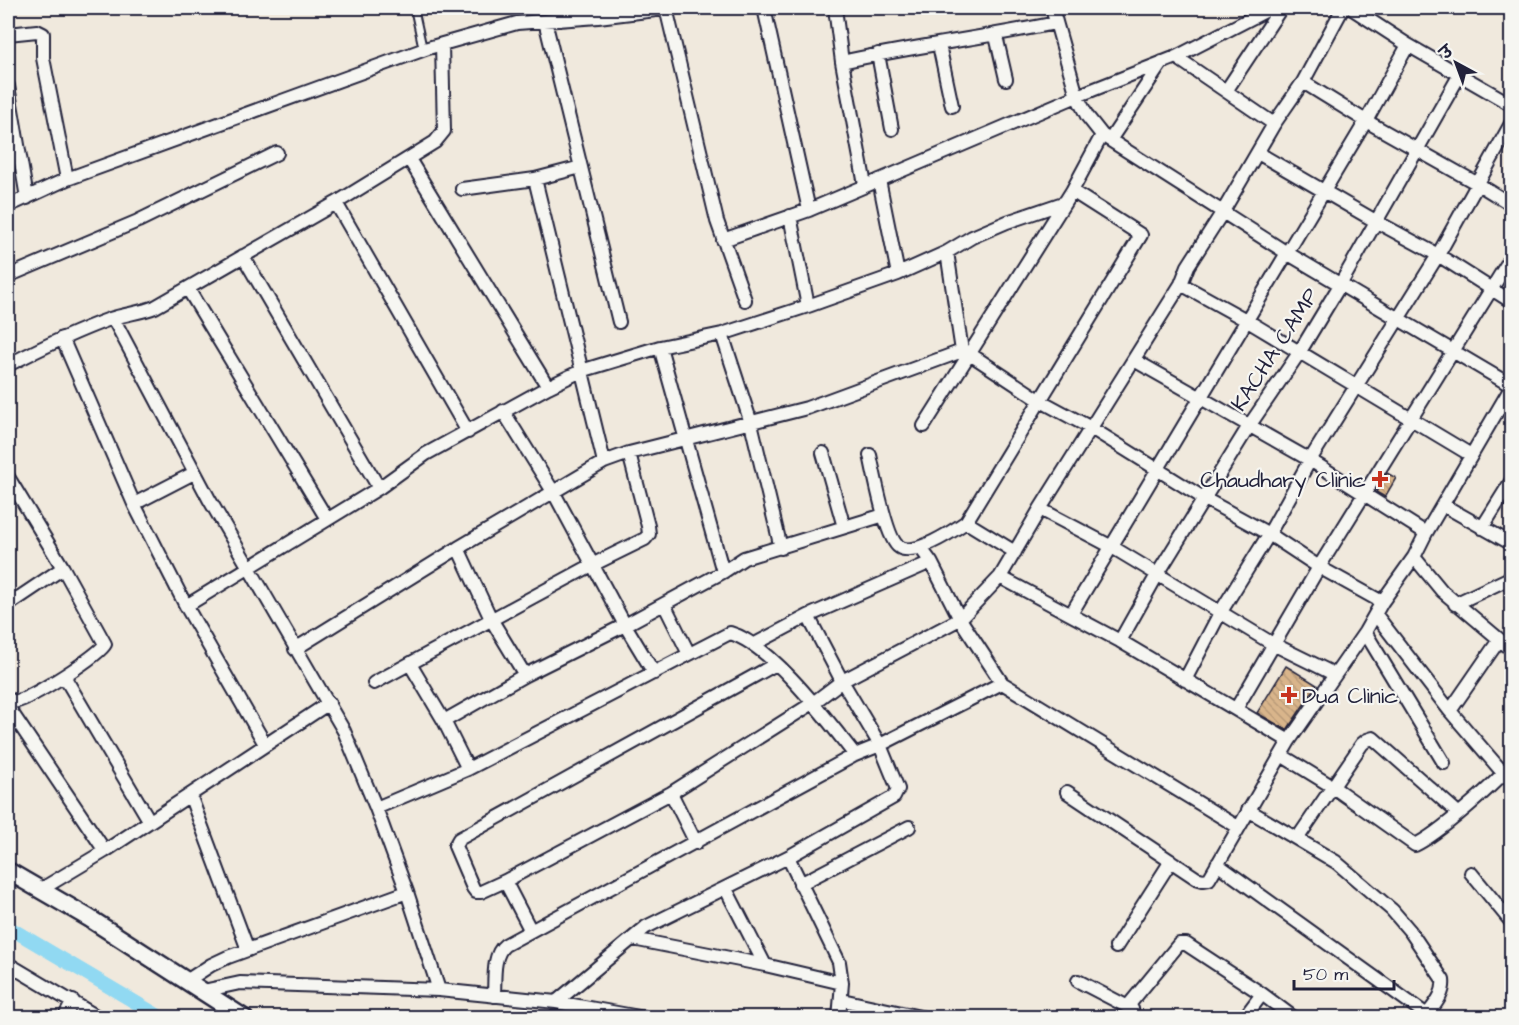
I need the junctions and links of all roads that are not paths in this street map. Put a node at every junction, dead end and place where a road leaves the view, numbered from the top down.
1 (414, 8) edge
2 (669, 8) edge
3 (764, 8) edge
4 (835, 8) edge
5 (1052, 8) edge
6 (1271, 8) edge
7 (1281, 8) edge
8 (1343, 8) edge
9 (1351, 8) edge
10 (545, 21) junction
11 (1055, 23) junction
12 (8, 34) edge
13 (996, 36) junction
14 (442, 44) junction
15 (939, 45) junction
16 (1407, 45) junction
17 (423, 50) junction
18 (878, 54) junction
19 (1176, 57) junction
20 (842, 62) junction
21 (1162, 63) junction
22 (1459, 76) junction
23 (1006, 79) dead end
24 (1303, 82) junction
25 (8, 86) edge
26 (1226, 91) junction
27 (1077, 96) junction
28 (1512, 105) edge
29 (951, 106) dead end
30 (1366, 121) junction
31 (1512, 122) edge
32 (1274, 124) junction
33 (892, 129) dead end
34 (1106, 137) junction
35 (1418, 152) junction
36 (278, 153) dead end
37 (1258, 153) junction
38 (409, 159) junction
39 (581, 166) junction
40 (67, 178) junction
41 (535, 179) junction
42 (879, 180) junction
43 (1479, 184) junction
44 (865, 186) junction
45 (462, 189) dead end
46 (1324, 190) junction
47 (1072, 191) junction
48 (27, 198) junction
49 (336, 203) junction
50 (1063, 203) junction
51 (1512, 205) edge
52 (8, 206) edge
53 (809, 210) junction
54 (1222, 213) junction
55 (790, 216) junction
56 (1377, 222) junction
57 (723, 240) junction
58 (947, 252) junction
59 (1287, 253) junction
60 (1438, 255) junction
61 (243, 256) junction
62 (1512, 256) edge
63 (898, 274) junction
64 (8, 276) edge
65 (1181, 284) junction
66 (1340, 285) junction
67 (188, 289) junction
68 (1492, 290) junction
69 (745, 300) dead end
70 (1512, 302) edge
71 (807, 306) junction
72 (113, 318) junction
73 (1397, 319) junction
74 (1246, 320) junction
75 (619, 322) dead end
76 (722, 334) junction
77 (62, 338) junction
78 (660, 347) junction
79 (966, 352) junction
80 (1453, 352) junction
81 (1299, 353) junction
82 (1134, 360) junction
83 (8, 365) edge
84 (581, 371) junction
85 (1354, 386) junction
86 (1512, 386) edge
87 (548, 387) junction
88 (1201, 398) junction
89 (1041, 401) junction
90 (503, 411) junction
91 (1412, 419) junction
92 (751, 423) junction
93 (924, 426) dead end
94 (1249, 426) junction
95 (1091, 428) junction
96 (468, 432) junction
97 (686, 439) junction
98 (629, 453) junction
99 (823, 453) dead end
100 (870, 455) dead end
101 (1471, 455) junction
102 (1310, 460) junction
103 (604, 462) junction
104 (1158, 469) junction
105 (194, 473) junction
106 (8, 477) edge
107 (1512, 480) edge
108 (379, 488) junction
109 (554, 493) junction
110 (1364, 495) junction
111 (19, 497) junction
112 (1205, 499) junction
113 (8, 504) edge
114 (134, 504) junction
115 (1443, 505) junction
116 (1040, 509) junction
117 (884, 515) junction
118 (327, 519) junction
119 (966, 522) junction
120 (844, 527) junction
121 (1482, 528) junction
122 (1426, 533) junction
123 (1269, 534) junction
124 (1512, 544) edge
125 (920, 547) junction
126 (1112, 547) junction
127 (458, 548) junction
128 (781, 548) junction
129 (1015, 552) junction
130 (1414, 557) junction
131 (931, 562) junction
132 (592, 565) junction
133 (1319, 567) junction
134 (63, 568) junction
135 (250, 568) junction
136 (723, 572) junction
137 (1157, 575) junction
138 (1000, 577) junction
139 (1512, 577) edge
140 (1382, 602) junction
141 (664, 604) junction
142 (1455, 604) junction
143 (8, 605) edge
144 (186, 606) junction
145 (1220, 613) junction
146 (1071, 614) junction
147 (1376, 615) junction
148 (808, 616) junction
149 (491, 619) junction
150 (960, 620) junction
151 (625, 626) junction
152 (1365, 632) junction
153 (1498, 640) junction
154 (1120, 642) junction
155 (1273, 644) junction
156 (753, 645) junction
157 (295, 649) junction
158 (1512, 651) edge
159 (689, 654) junction
160 (410, 664) junction
161 (776, 664) junction
162 (654, 673) junction
163 (1334, 674) junction
164 (525, 675) junction
165 (64, 676) junction
166 (1185, 680) junction
167 (843, 681) junction
168 (374, 683) dead end
169 (1002, 683) junction
170 (8, 699) edge
171 (329, 703) junction
172 (813, 703) junction
173 (8, 707) edge
174 (1236, 710) junction
175 (1450, 711) junction
176 (444, 720) junction
177 (1289, 741) junction
178 (265, 744) junction
179 (880, 746) junction
180 (1281, 755) junction
181 (855, 756) junction
182 (1444, 763) dead end
183 (1512, 763) edge
184 (468, 769) junction
185 (1508, 777) edge
186 (1334, 787) junction
187 (1067, 792) dead end
188 (671, 793) junction
189 (190, 795) junction
190 (376, 808) junction
191 (1248, 810) junction
192 (1458, 813) junction
193 (149, 820) junction
194 (909, 827) dead end
195 (1238, 827) junction
196 (1297, 839) junction
197 (696, 843) junction
198 (105, 851) junction
199 (788, 857) junction
200 (1171, 861) junction
201 (1217, 864) junction
202 (8, 871) edge
203 (1471, 873) dead end
204 (506, 881) junction
205 (800, 884) junction
206 (726, 889) junction
207 (40, 890) junction
208 (407, 892) junction
209 (1512, 923) edge
210 (531, 931) junction
211 (633, 939) junction
212 (1116, 947) dead end
213 (248, 950) junction
214 (8, 964) edge
215 (765, 965) junction
216 (188, 981) junction
217 (1078, 981) dead end
218 (842, 983) junction
219 (439, 990) junction
220 (203, 992) junction
221 (1262, 994) junction
222 (494, 996) junction
223 (842, 1000) junction
224 (74, 1001) junction
225 (555, 1002) junction
226 (1128, 1006) junction
227 (1426, 1016) edge
228 (64, 1017) edge
229 (99, 1017) edge
230 (244, 1017) edge
231 (645, 1017) edge
232 (839, 1017) edge
233 (925, 1017) edge
234 (1135, 1017) edge
235 (1143, 1017) edge
236 (1244, 1017) edge
237 (1294, 1017) edge

1 - 17 lane
2 - 10 street
2 - 57 street
3 - 53 street
4 - 20 street
5 - 11 street
6 - 19 street
7 - 26 street
8 - 24 street
9 - 16 street
10 - 14 street
10 - 39 street
11 - 13 street
11 - 27 street
12 - 40 street
13 - 15 street
13 - 23 street
14 - 17 street
14 - 38 street
15 - 18 street
15 - 29 street
16 - 22 street
16 - 30 street
17 - 40 street
18 - 20 street
18 - 33 street
19 - 21 street
19 - 26 street
20 - 44 street
21 - 27 street
21 - 34 street
22 - 28 street
22 - 35 street, KACHA CAMP
24 - 30 street
24 - 32 street
25 - 48 street
26 - 32 street
27 - 34 street
27 - 42 street
30 - 35 street
30 - 46 street
31 - 43 street
32 - 37 street
34 - 47 street
34 - 54 street
35 - 43 street
35 - 56 street, KACHA CAMP
36 - 64 street
37 - 46 street
37 - 54 street
38 - 49 street
38 - 87 street
39 - 41 street
39 - 75 street
40 - 48 street
41 - 45 street
41 - 84 street
42 - 44 street
42 - 63 street
43 - 51 street
43 - 60 street
44 - 53 street
46 - 56 street
46 - 59 street
47 - 50 street
47 - 89 street
48 - 52 street
49 - 61 street
49 - 96 street
50 - 58 street
50 - 79 street
53 - 55 street
54 - 59 street
54 - 65 street
55 - 57 street
55 - 71 street
56 - 60 street
56 - 66 street, KACHA CAMP
57 - 69 street
58 - 63 street
58 - 79 street
59 - 66 street
59 - 74 street
60 - 68 street
60 - 73 street
61 - 67 street
61 - 108 street
62 - 68 street
63 - 71 street
65 - 74 street
65 - 82 street
66 - 73 street
66 - 81 street, KACHA CAMP
67 - 72 street
67 - 118 street
68 - 70 street
68 - 80 street
71 - 76 street
72 - 77 street
72 - 105 street
73 - 80 street
73 - 85 street
74 - 81 street
74 - 88 street
76 - 78 street
76 - 92 street
77 - 83 street
77 - 114 street
78 - 84 street
78 - 97 street
79 - 89 street
79 - 92 street
79 - 93 street
80 - 86 street
80 - 91 street
81 - 85 street
81 - 94 street, KACHA CAMP
82 - 88 street
82 - 95 street
84 - 87 street
84 - 103 street
85 - 91 street
85 - 102 street
86 - 101 street
87 - 90 street
88 - 94 street
88 - 104 street
89 - 95 street
89 - 119 street
90 - 96 street
90 - 109 street
91 - 101 street
91 - 110 street
92 - 97 street
92 - 128 street
94 - 102 street
94 - 112 street, KACHA CAMP
95 - 104 street
95 - 116 street
96 - 108 street
97 - 98 street
97 - 136 street
98 - 103 street
98 - 132 street
99 - 120 street
100 - 117 street
101 - 115 street
102 - 110 street
102 - 123 street
103 - 109 street
104 - 112 street
104 - 126 street
105 - 114 street
105 - 135 street
106 - 111 street
107 - 121 street
108 - 118 street
109 - 127 street
109 - 132 street
110 - 122 street
110 - 133 street
111 - 113 street
111 - 134 street
112 - 123 street
112 - 137 street, KACHA CAMP
114 - 144 street
115 - 121 street
115 - 122 street
116 - 126 street
116 - 129 street
117 - 120 street
117 - 125 street
118 - 135 street
119 - 125 street
119 - 129 street
120 - 128 street
121 - 124 street
122 - 130 street
123 - 133 street
123 - 145 street
125 - 131 street
126 - 137 street
126 - 146 street
127 - 149 street
127 - 157 street
128 - 136 street
129 - 138 street
130 - 140 street
130 - 142 street
131 - 148 street
131 - 150 street
132 - 149 street
132 - 151 street
133 - 140 street
133 - 155 street
134 - 143 street
134 - 165 street
135 - 144 street
135 - 157 street
136 - 141 street
137 - 145 street
137 - 154 street, KACHA CAMP
138 - 146 street
138 - 150 street
139 - 142 street
140 - 147 street
141 - 151 street
141 - 159 street
142 - 153 street
144 - 178 street
145 - 155 street
145 - 166 street
146 - 154 street
147 - 152 street
147 - 175 street
148 - 156 street
148 - 167 street
149 - 160 street
149 - 164 street
150 - 167 street
150 - 169 street
151 - 162 street
151 - 164 street
152 - 163 street
152 - 182 street
153 - 158 street
153 - 175 street
154 - 166 street
155 - 163 street
155 - 174 street
156 - 159 street
156 - 161 street
157 - 171 street
159 - 162 street
160 - 168 street
160 - 176 street
161 - 172 street
161 - 204 street
162 - 184 street
163 - 177 street
164 - 176 street
165 - 170 street
165 - 193 street
166 - 174 street
167 - 172 street
167 - 179 street
169 - 179 street
169 - 195 street
171 - 178 street
171 - 190 street
172 - 181 street
172 - 188 street
173 - 198 street
174 - 177 street
175 - 185 street
176 - 184 street
177 - 180 street
178 - 189 street
179 - 181 street
179 - 199 street
180 - 186 street
180 - 191 street
181 - 197 street
183 - 185 street
184 - 190 street
185 - 192 street
186 - 192 street
186 - 192 street
186 - 196 street
187 - 200 street
188 - 197 street
188 - 204 street
189 - 193 street
189 - 213 street
190 - 208 street
191 - 195 street
191 - 196 street
193 - 198 street
194 - 205 street
195 - 201 street
196 - 227 street
197 - 210 street
198 - 207 street
199 - 205 street
199 - 206 street
200 - 201 street
200 - 212 street
201 - 227 street
202 - 207 street
203 - 209 street
204 - 210 street
205 - 218 street
206 - 211 street
206 - 215 street
207 - 216 street
208 - 213 street
208 - 219 street
210 - 222 street
211 - 215 street
211 - 225 street
213 - 216 street
214 - 224 street
215 - 218 street
216 - 220 street
217 - 226 street
218 - 223 street
219 - 220 street
219 - 222 street
220 - 230 street
221 - 226 street
221 - 236 street
221 - 237 street
222 - 225 street
223 - 232 street
223 - 233 street
224 - 228 street
224 - 229 street
225 - 231 street
226 - 234 street
226 - 235 street

